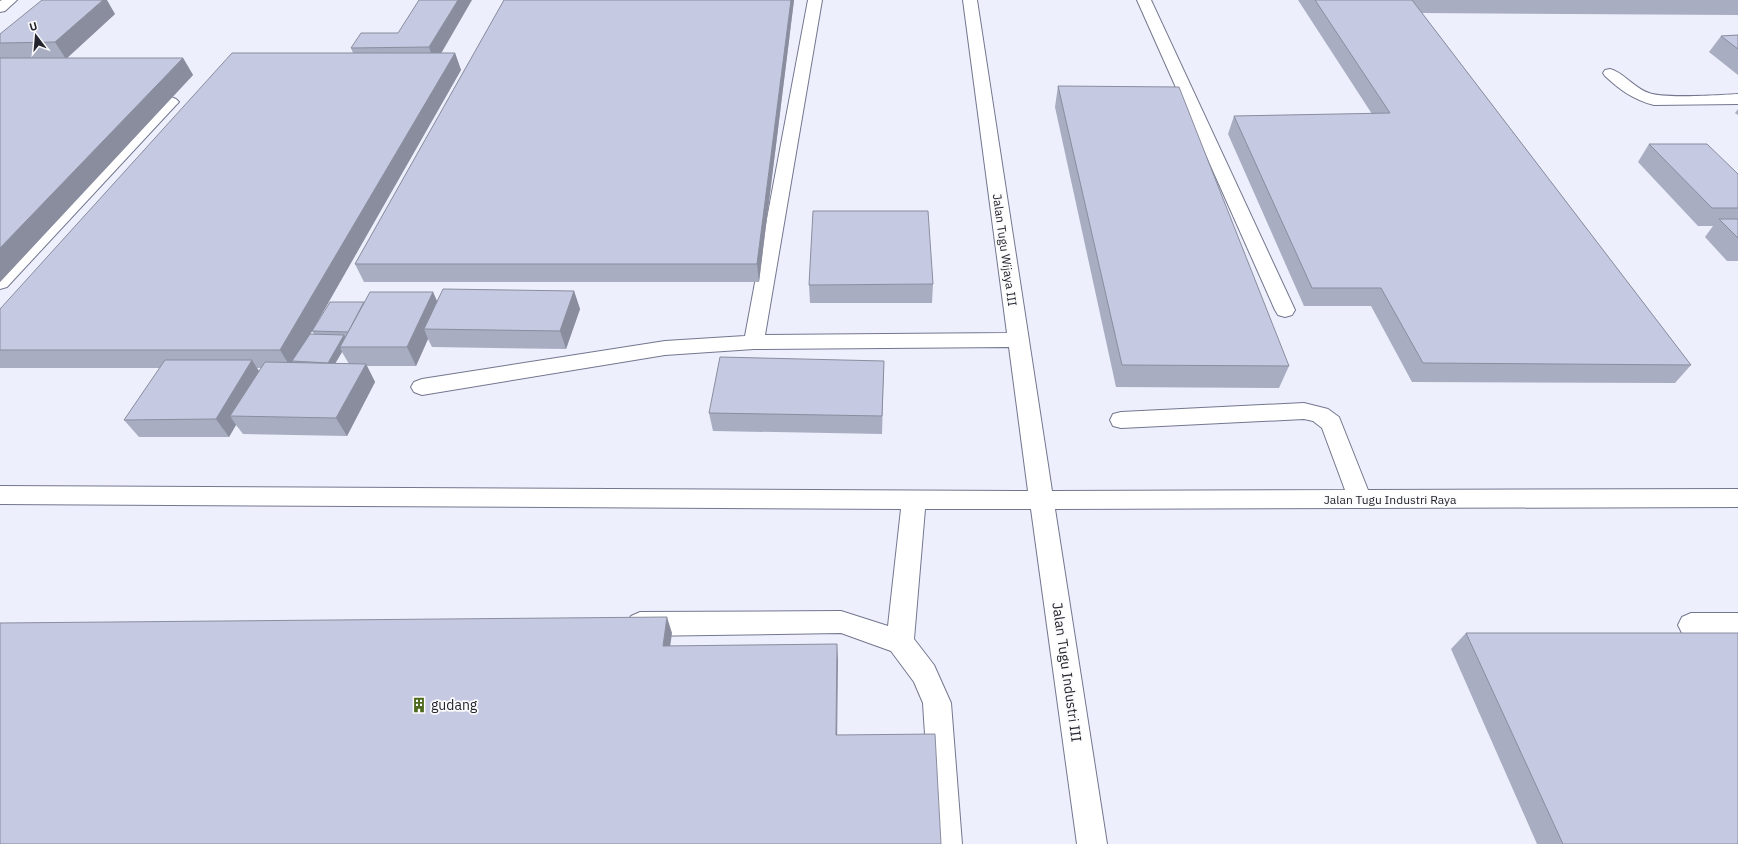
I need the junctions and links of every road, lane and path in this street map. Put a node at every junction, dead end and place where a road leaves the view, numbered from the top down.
1 (10, 0) edge
2 (815, 0) edge
3 (970, 0) edge
4 (1144, 0) edge
5 (0, 8) edge
6 (1610, 73) dead end
7 (1738, 99) edge
8 (171, 102) dead end
9 (0, 283) edge
10 (1285, 310) dead end
11 (1018, 340) junction
12 (754, 342) junction
13 (422, 387) dead end
14 (1121, 420) dead end
15 (0, 496) edge
16 (1738, 498) edge
17 (1360, 499) junction
18 (914, 500) junction
19 (1041, 500) junction
20 (618, 624) edge
21 (1690, 625) dead end
22 (1738, 625) edge
23 (900, 642) junction
24 (947, 844) edge
25 (1092, 844) edge

1 - 5 street
2 - 12 street
3 - 11 street, Jalan Tugu Wijaya III
4 - 10 street
6 - 7 street
8 - 9 street
11 - 12 street
11 - 19 street, Jalan Tugu Wijaya III
12 - 13 street
14 - 17 street
15 - 18 street, Jalan Tugu Industri Raya
16 - 17 street, Jalan Tugu Industri Raya
17 - 19 street, Jalan Tugu Industri Raya
18 - 19 street, Jalan Tugu Industri Raya
18 - 23 street
19 - 25 street, Jalan Tugu Industri III
20 - 23 street
21 - 22 street
23 - 24 street

